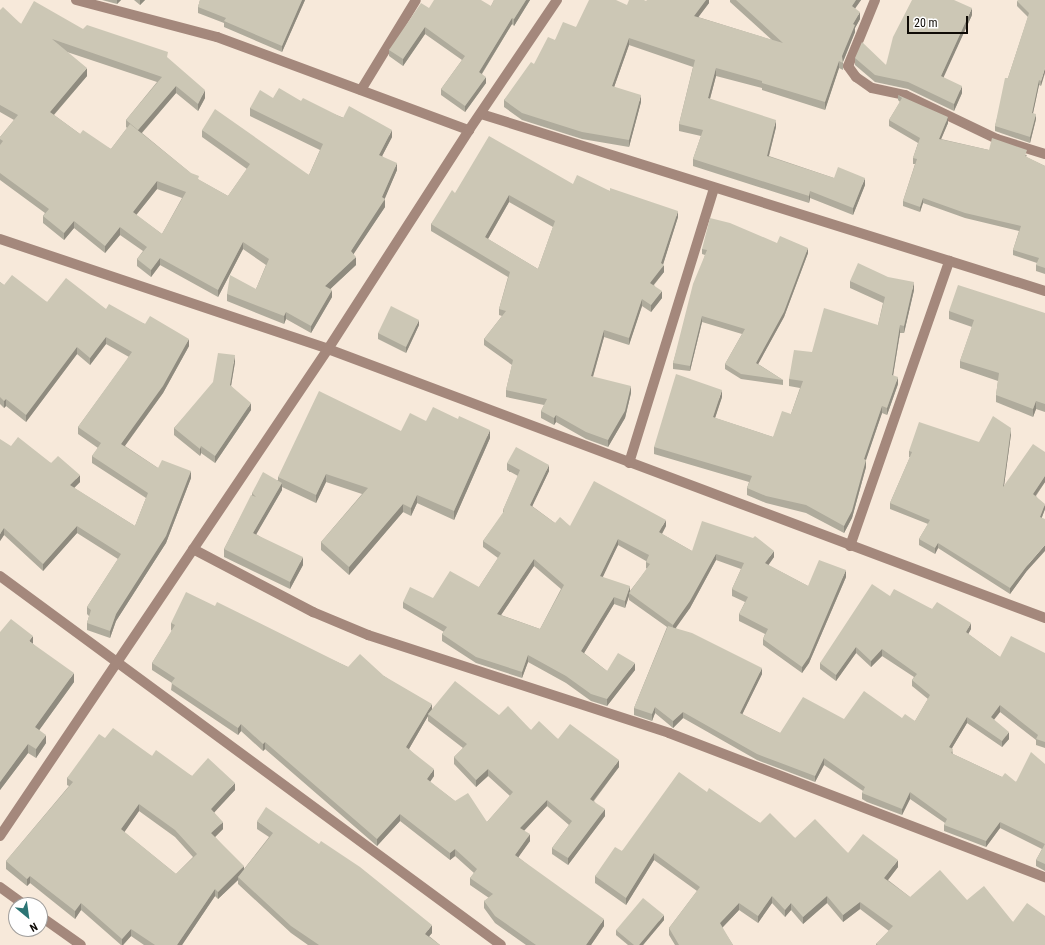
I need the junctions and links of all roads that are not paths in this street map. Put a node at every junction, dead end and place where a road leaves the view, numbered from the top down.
1 (76, 0) edge
2 (416, 0) edge
3 (557, 0) edge
4 (875, 0) edge
5 (361, 90) junction
6 (481, 114) junction
7 (469, 130) junction
8 (1045, 154) edge
9 (714, 189) junction
10 (0, 239) edge
11 (949, 261) junction
12 (1045, 291) edge
13 (328, 349) junction
14 (629, 463) junction
15 (850, 546) junction
16 (193, 549) junction
17 (0, 576) edge
18 (1045, 618) edge
19 (117, 661) junction
20 (0, 836) edge
21 (1045, 877) edge
22 (0, 887) edge
23 (14, 897) edge
24 (48, 922) edge
25 (82, 945) edge
26 (501, 945) edge

1 - 5 street
2 - 5 street
3 - 6 street
4 - 8 street
5 - 7 street
6 - 7 street
6 - 9 street
7 - 13 street
9 - 11 street
9 - 14 street
10 - 13 street
11 - 12 street
11 - 15 street
13 - 14 street
13 - 16 street
14 - 15 street
15 - 18 street
16 - 19 street
16 - 21 street
17 - 19 street
19 - 20 street
19 - 26 street
22 - 23 street
24 - 25 street

